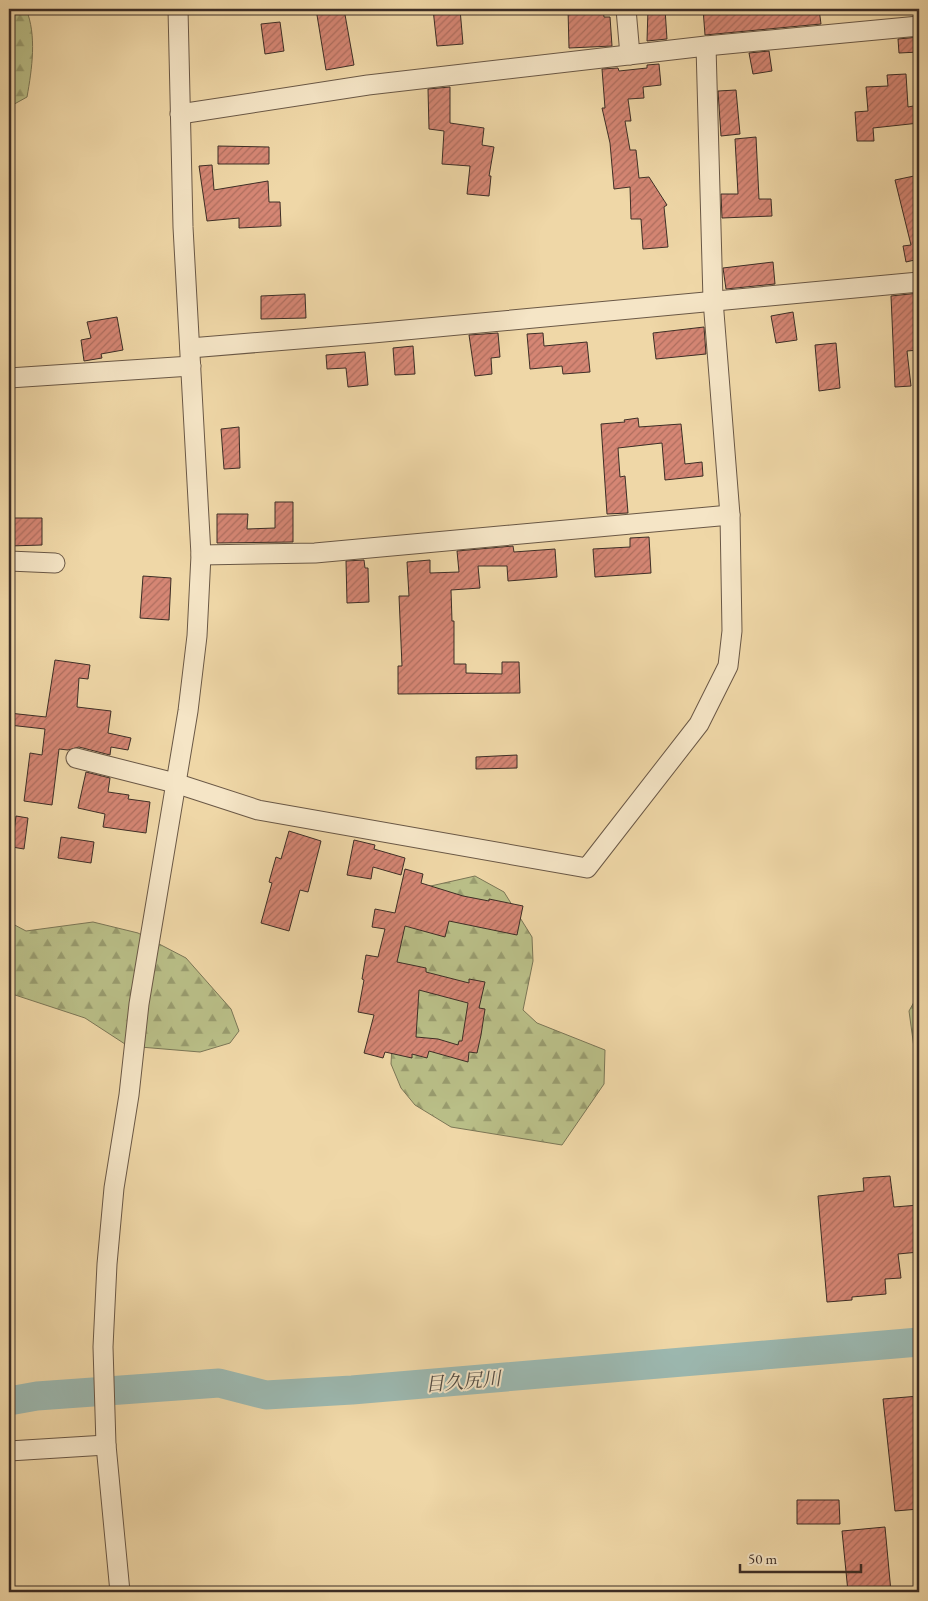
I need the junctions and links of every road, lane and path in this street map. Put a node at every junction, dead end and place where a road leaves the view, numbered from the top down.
1 (178, 9) edge
2 (626, 9) edge
3 (919, 26) edge
4 (706, 46) junction
5 (630, 54) junction
6 (180, 114) junction
7 (919, 282) edge
8 (713, 300) junction
9 (191, 357) junction
10 (9, 378) edge
11 (730, 515) junction
12 (200, 555) junction
13 (9, 561) edge
14 (55, 562) dead end
15 (76, 758) dead end
16 (175, 783) junction
17 (106, 1442) junction
18 (9, 1451) edge
19 (120, 1592) edge

1 - 6 street
2 - 5 street
3 - 4 street
4 - 5 street
4 - 8 street
5 - 6 street
6 - 9 street
7 - 8 street
8 - 9 street
8 - 11 street
9 - 10 street
9 - 12 street
11 - 12 street
11 - 16 street
12 - 16 street
13 - 14 street
15 - 16 street
16 - 17 street
17 - 18 street
17 - 19 street

